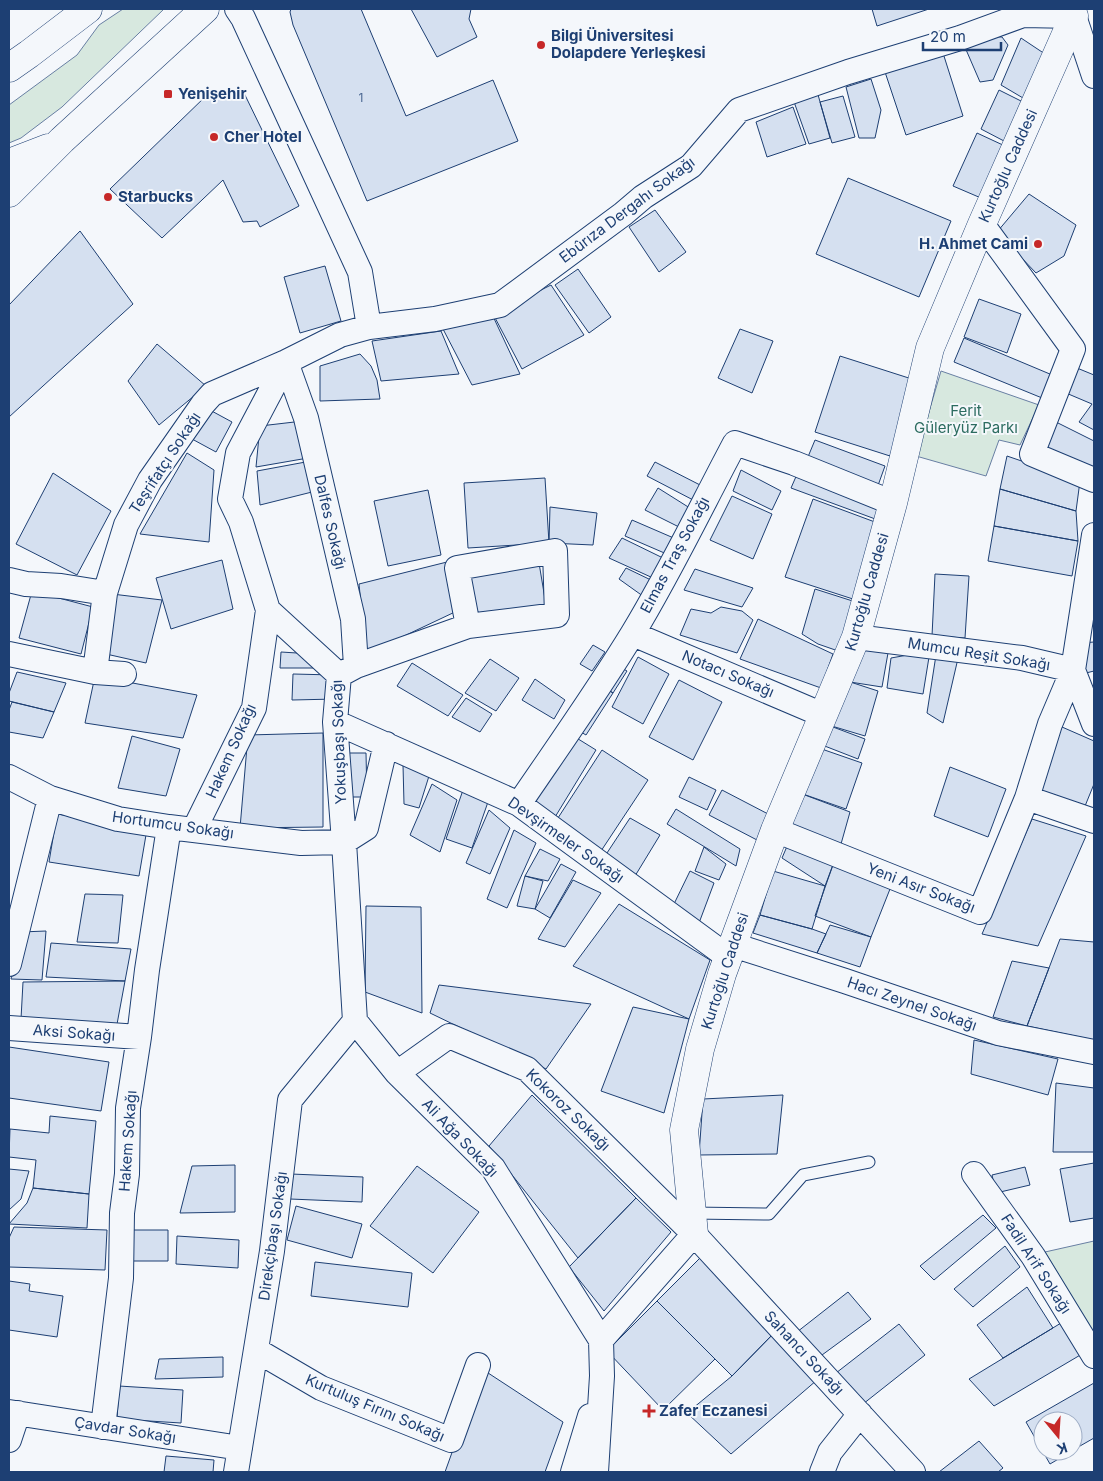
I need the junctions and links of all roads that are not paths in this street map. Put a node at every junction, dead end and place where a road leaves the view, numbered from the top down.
1 (88, 9) edge
2 (205, 9) edge
3 (238, 9) edge
4 (1075, 12) edge
5 (19, 61) edge
6 (9, 76) edge
7 (1094, 76) edge
8 (62, 140) junction
9 (9, 163) edge
10 (9, 193) edge
11 (982, 224) junction
12 (369, 327) junction
13 (286, 362) junction
14 (1094, 480) edge
15 (893, 503) junction
16 (1094, 535) edge
17 (9, 580) edge
18 (105, 593) junction
19 (268, 610) junction
20 (468, 626) junction
21 (633, 634) junction
22 (856, 636) junction
23 (9, 654) edge
24 (348, 670) junction
25 (1073, 670) junction
26 (95, 672) junction
27 (124, 674) dead end
28 (823, 715) junction
29 (335, 722) junction
30 (1094, 724) edge
31 (386, 744) junction
32 (9, 777) edge
33 (50, 798) junction
34 (1027, 798) junction
35 (519, 804) junction
36 (1094, 821) edge
37 (169, 827) junction
38 (194, 830) junction
39 (775, 830) junction
40 (344, 842) junction
41 (730, 951) junction
42 (9, 964) edge
43 (355, 1022) junction
44 (9, 1028) edge
45 (139, 1037) junction
46 (1094, 1052) edge
47 (397, 1073) junction
48 (869, 1162) dead end
49 (974, 1174) dead end
50 (693, 1224) junction
51 (601, 1340) junction
52 (256, 1350) junction
53 (1094, 1356) edge
54 (478, 1365) dead end
55 (602, 1376) junction
56 (14, 1413) edge
57 (860, 1414) junction
58 (103, 1427) junction
59 (9, 1440) edge
60 (240, 1448) junction
61 (236, 1472) edge
62 (573, 1472) edge
63 (596, 1472) edge
64 (822, 1472) edge
65 (913, 1472) edge

1 - 5 street
2 - 8 street
3 - 12 street
4 - 7 street
4 - 11 street, Kurtoğlu Caddesi
4 - 12 street, Ebûrıza Dergahı Sokağı
5 - 6 street
8 - 9 street
8 - 10 street
11 - 14 street
11 - 15 street, Kurtoğlu Caddesi
12 - 13 street, Ebûrıza Dergahı Sokağı
13 - 18 street, Teşrifatçı Sokağı
13 - 19 street
13 - 24 street, Dalfes Sokağı
15 - 21 street, Elmas Traş Sokağı
15 - 22 street, Kurtoğlu Caddesi
16 - 25 street, Yeni Asır Sokağı
17 - 18 street
18 - 26 street, Teşrifatçı Sokağı
19 - 24 street, Yokuşbaşı Sokağı
19 - 38 street, Hakem Sokağı
20 - 20 street
20 - 24 street
21 - 28 street, Notacı Sokağı
21 - 35 street, Elmas Traş Sokağı
22 - 25 street, Mumcu Reşit Sokağı
22 - 28 street, Kurtoğlu Caddesi
23 - 26 street
24 - 29 street, Yokuşbaşı Sokağı
25 - 30 street
25 - 34 street, Yeni Asır Sokağı
26 - 27 street
28 - 39 street, Kurtoğlu Caddesi
29 - 31 street, Devşirmeler Sokağı
29 - 40 street, Yokuşbaşı Sokağı
31 - 35 street, Devşirmeler Sokağı
31 - 40 street, Yokuşbaşı Sokağı
32 - 33 street, Hortumcu Sokağı
33 - 37 street, Hortumcu Sokağı
33 - 42 street
34 - 36 street
34 - 39 street, Yeni Asır Sokağı
35 - 41 street, Devşirmeler Sokağı
37 - 38 street, Hortumcu Sokağı
37 - 45 street, Hakem Sokağı
38 - 40 street, Hortumcu Sokağı
39 - 41 street, Kurtoğlu Caddesi
40 - 43 street, Yokuşbaşı Sokağı
41 - 46 street, Hacı Zeynel Sokağı
41 - 50 street, Kurtoğlu Caddesi
43 - 47 street, Ali Ağa Sokağı
43 - 52 street, Direkçibaşı Sokağı
44 - 45 street, Aksi Sokağı
45 - 58 street, Hakem Sokağı
47 - 50 street, Kokoroz Sokağı
47 - 51 street, Ali Ağa Sokağı
48 - 50 lane
49 - 53 street, Fadil Arif Sokağı
50 - 51 street
50 - 57 street, Sahancı Sokağı
51 - 55 street
52 - 54 street, Kurtuluş Fırını Sokağı
52 - 60 street, Direkçibaşı Sokağı
55 - 62 street
55 - 63 street
56 - 58 street, Çavdar Sokağı
56 - 59 street
57 - 64 street
57 - 65 street, Sahancı Sokağı
58 - 60 street, Çavdar Sokağı
60 - 61 street, Direkçibaşı Sokağı

